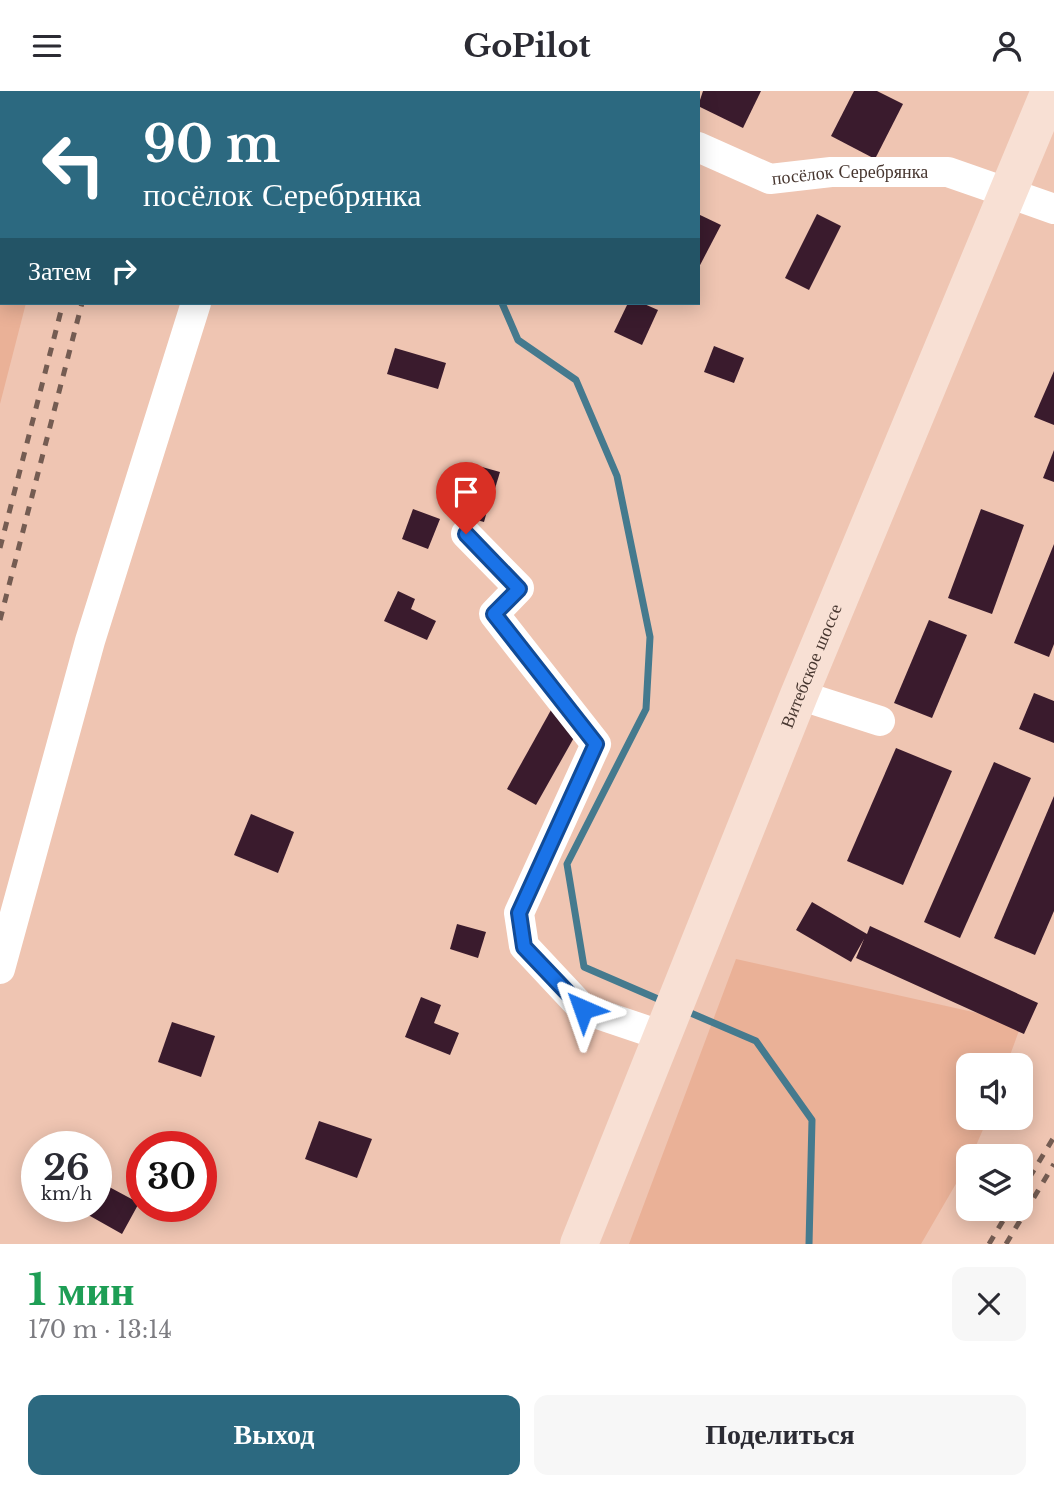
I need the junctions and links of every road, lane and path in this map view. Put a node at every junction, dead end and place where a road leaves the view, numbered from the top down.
1 (1050, 91) edge
2 (700, 148) edge
3 (1007, 194) junction
4 (1054, 209) edge
5 (195, 305) edge
6 (466, 534) dead end
7 (799, 695) junction
8 (880, 721) dead end
9 (0, 969) edge
10 (663, 1036) junction
11 (579, 1244) edge

1 - 3 main road, Витебское шоссе
2 - 3 street, посёлок Серебрянка
3 - 4 street, посёлок Серебрянка
3 - 7 main road, Витебское шоссе
5 - 9 street
6 - 10 street
7 - 8 street
7 - 10 main road, Витебское шоссе
10 - 11 main road, Витебское шоссе

